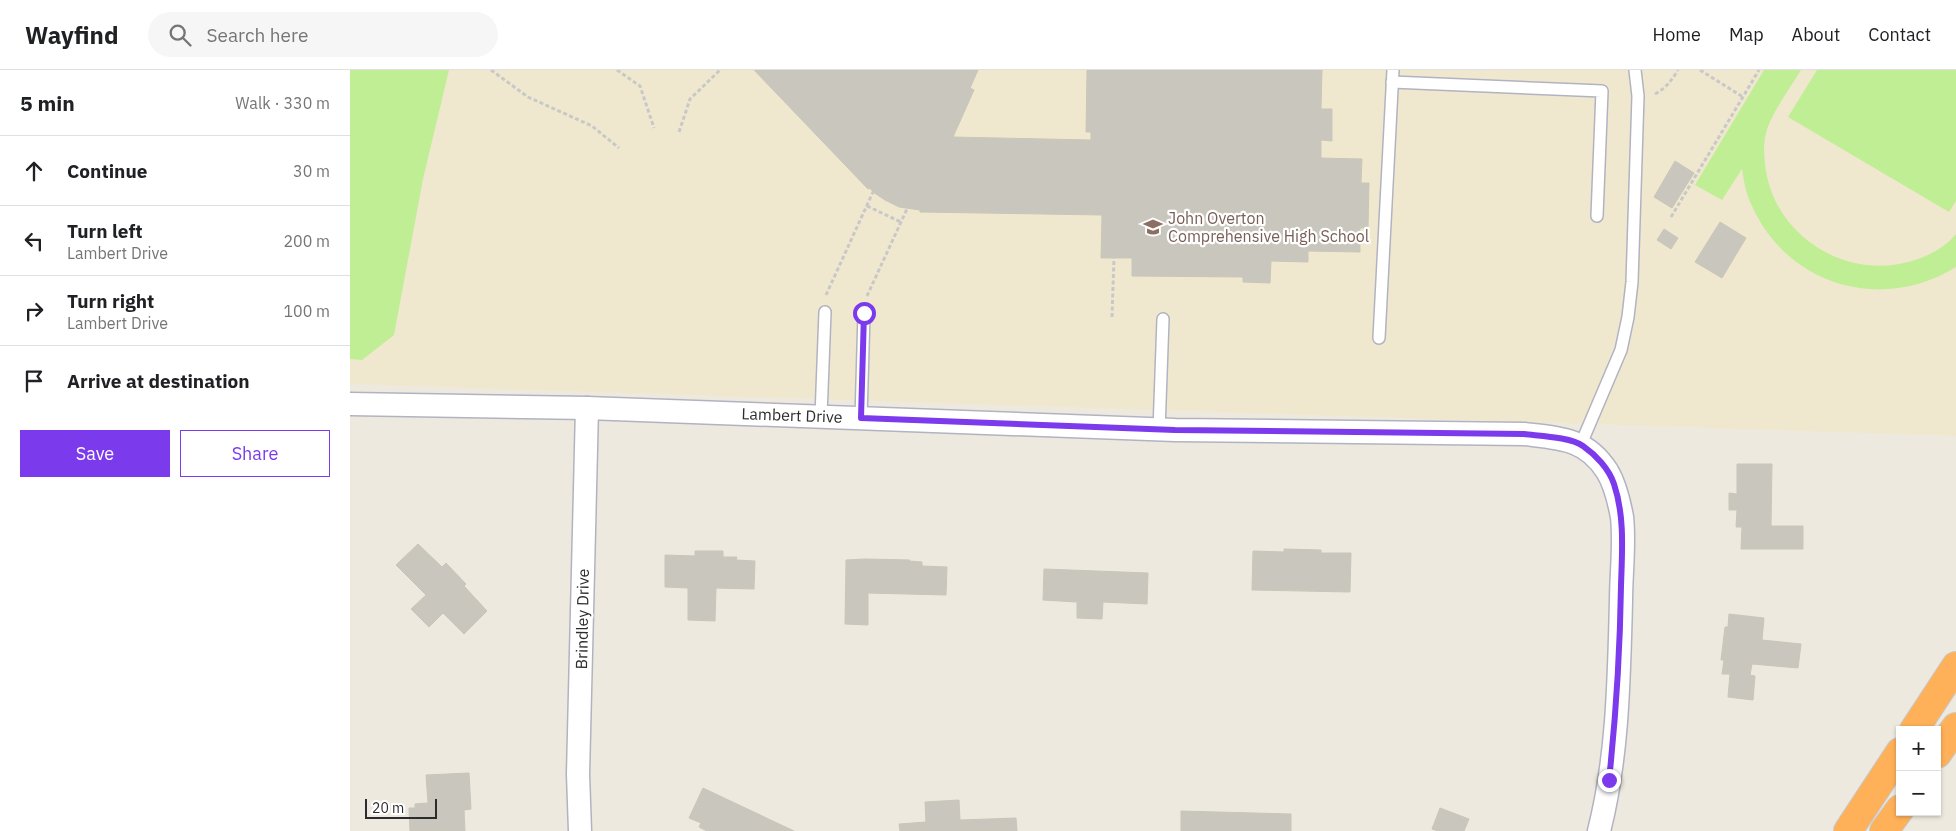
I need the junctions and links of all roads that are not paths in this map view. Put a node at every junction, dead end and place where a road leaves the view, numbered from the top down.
1 (1393, 70) edge
2 (1647, 70) edge
3 (1635, 73) edge
4 (1392, 82) junction
5 (1597, 216) dead end
6 (824, 308) road end
7 (864, 308) road end
8 (1162, 319) dead end
9 (1379, 338) dead end
10 (350, 404) edge
11 (586, 408) junction
12 (822, 416) junction
13 (861, 418) junction
14 (1159, 430) junction
15 (1581, 444) junction
16 (1956, 666) edge
17 (1917, 726) edge
18 (1956, 727) edge
19 (1941, 748) edge
20 (1896, 758) edge
21 (1896, 814) edge
22 (580, 831) edge
23 (1599, 831) edge
24 (1848, 831) edge
25 (1884, 831) edge

1 - 4 lane
2 - 3 lane
3 - 15 lane
4 - 5 lane
4 - 9 lane
6 - 12 lane
7 - 13 lane
8 - 14 lane
10 - 11 street, Lambert Drive
11 - 12 street, Lambert Drive
11 - 22 street, Brindley Drive
12 - 13 street, Lambert Drive
13 - 14 street, Lambert Drive
14 - 15 street, Lambert Drive
15 - 23 street
16 - 17 highway
18 - 19 highway
20 - 24 highway
21 - 25 highway

